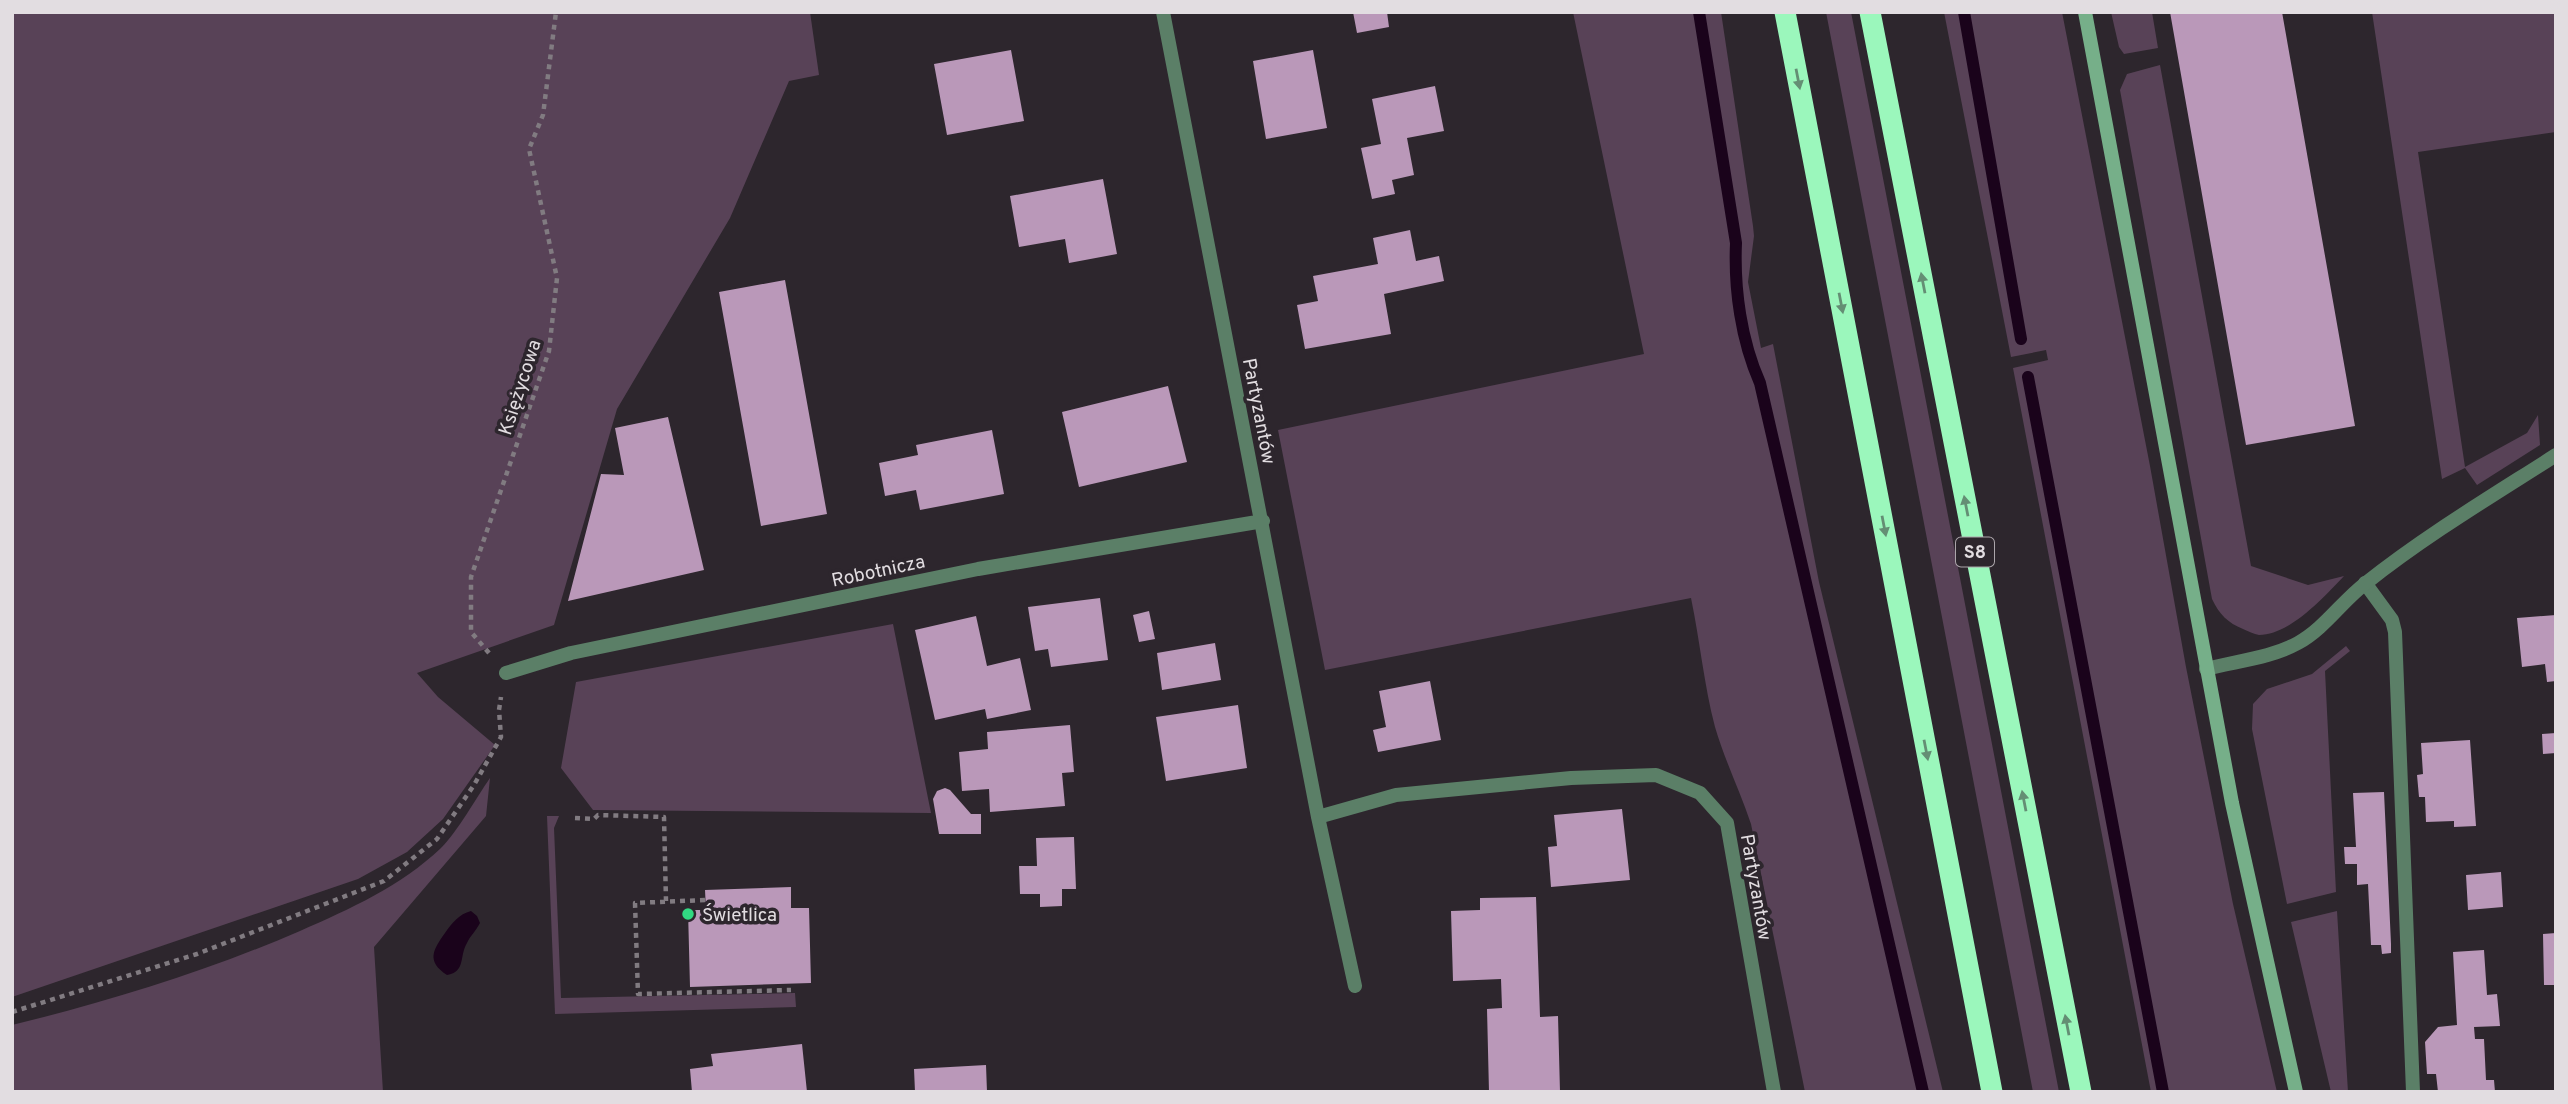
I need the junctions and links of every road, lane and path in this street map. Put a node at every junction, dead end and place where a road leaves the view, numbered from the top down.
1 (556, 12) edge
2 (1163, 12) edge
3 (1785, 12) edge
4 (1870, 12) edge
5 (2085, 12) edge
6 (2556, 456) edge
7 (1263, 522) junction
8 (2365, 583) junction
9 (2206, 668) junction
10 (506, 673) junction
11 (1318, 817) junction
12 (575, 818) dead end
13 (705, 900) dead end
14 (666, 901) junction
15 (1354, 986) dead end
16 (791, 990) dead end
17 (12, 1012) edge
18 (1774, 1092) edge
19 (1992, 1092) edge
20 (2081, 1092) edge
21 (2296, 1092) edge
22 (2413, 1092) edge

1 - 10 path, Księżycowa
2 - 7 street, Partyzantów
3 -> 19 highway
20 -> 4 highway, S8
5 - 9 street
6 - 8 street
7 - 10 street, Robotnicza
7 - 11 street, Partyzantów
8 - 9 street
8 - 22 street
9 - 21 street
10 - 17 path
11 - 15 street, Partyzantów
11 - 18 street, Partyzantów
12 - 14 path
13 - 14 path
14 - 16 path

